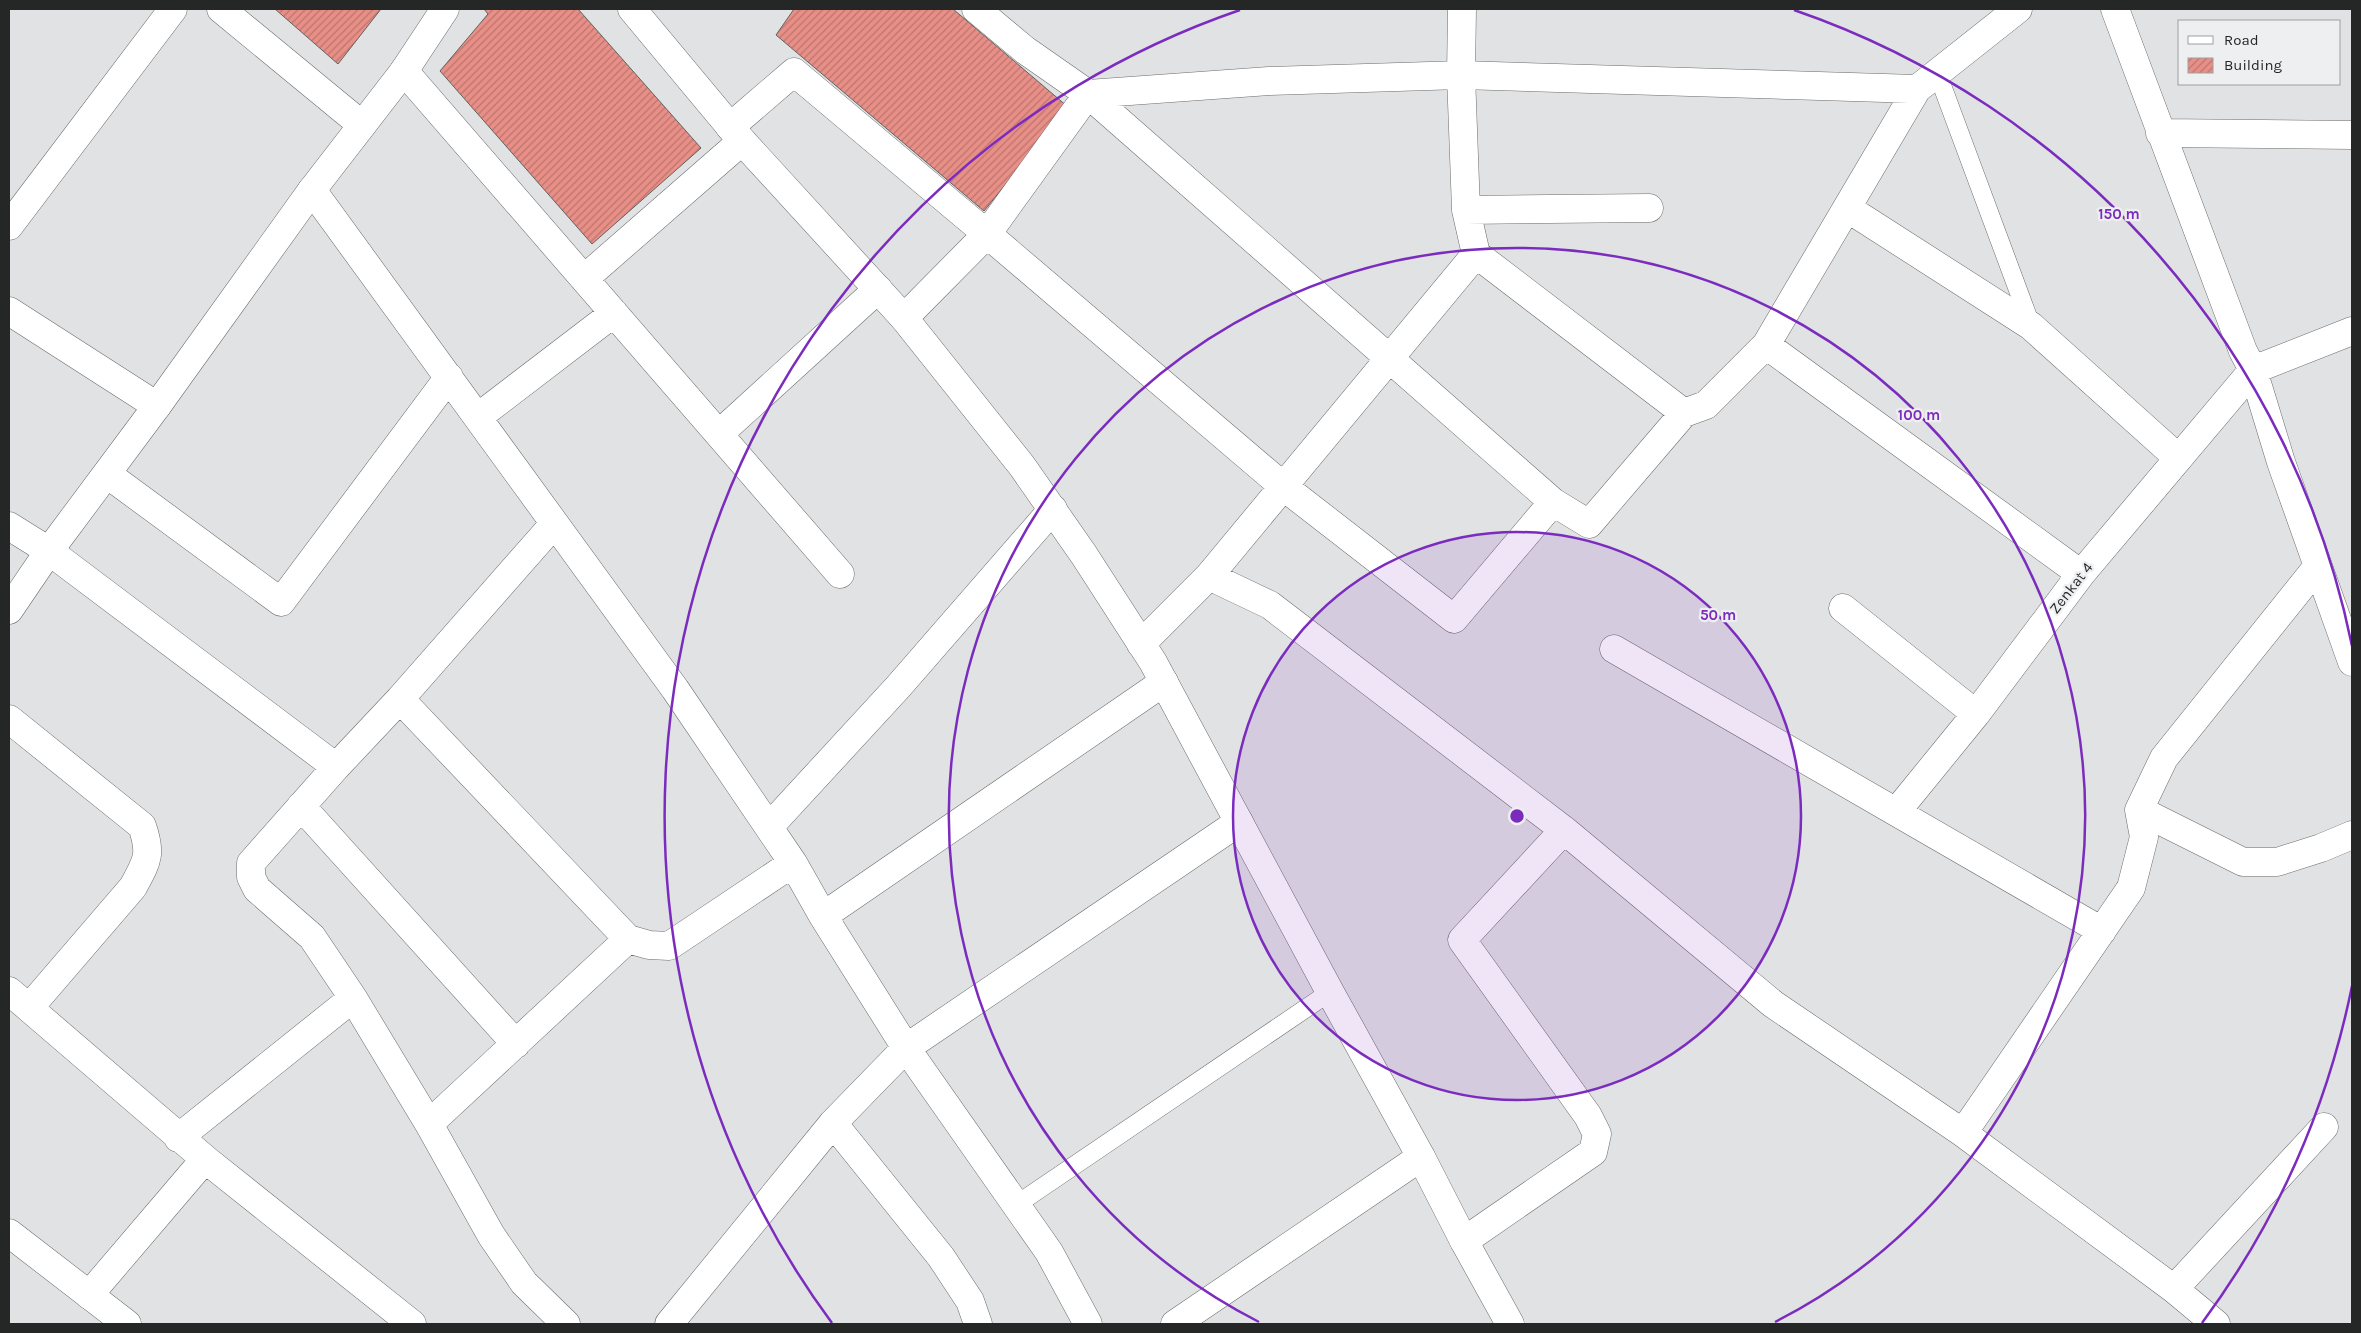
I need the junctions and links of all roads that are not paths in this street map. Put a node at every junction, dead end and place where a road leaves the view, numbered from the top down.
1 (173, 9) edge
2 (221, 9) edge
3 (445, 9) edge
4 (976, 9) edge
5 (1462, 9) edge
6 (2018, 9) edge
7 (2115, 9) edge
8 (637, 12) edge
9 (404, 70) junction
10 (1461, 75) junction
11 (1927, 81) junction
12 (1088, 94) junction
13 (362, 125) junction
14 (2160, 133) junction
15 (736, 134) junction
16 (2352, 135) edge
17 (312, 190) junction
18 (1649, 208) dead end
19 (1847, 208) junction
20 (1466, 210) junction
21 (9, 226) edge
22 (987, 234) junction
23 (1476, 254) junction
24 (585, 278) junction
25 (878, 290) junction
26 (9, 311) edge
27 (614, 312) junction
28 (904, 318) junction
29 (2031, 326) junction
30 (2352, 331) edge
31 (1766, 345) junction
32 (1390, 357) junction
33 (2253, 370) junction
34 (449, 377) junction
35 (157, 406) junction
36 (1684, 413) junction
37 (478, 417) junction
38 (719, 434) junction
39 (2177, 457) junction
40 (107, 474) junction
41 (1284, 486) junction
42 (1553, 502) junction
43 (1052, 509) junction
44 (554, 524) junction
45 (9, 526) edge
46 (48, 551) junction
47 (2318, 566) junction
48 (840, 574) dead end
49 (2081, 574) junction
50 (1209, 576) junction
51 (1842, 608) dead end
52 (9, 610) edge
53 (1141, 644) junction
54 (1614, 649) dead end
55 (2352, 662) edge
56 (1164, 682) junction
57 (400, 698) junction
58 (1976, 714) junction
59 (9, 718) edge
60 (336, 767) junction
61 (301, 806) junction
62 (2139, 810) junction
63 (1897, 811) junction
64 (1239, 822) junction
65 (769, 827) junction
66 (1564, 830) junction
67 (2352, 835) edge
68 (793, 863) junction
69 (823, 916) junction
70 (2102, 931) junction
71 (628, 939) junction
72 (1330, 992) junction
73 (353, 998) junction
74 (19, 1000) edge
75 (516, 1044) junction
76 (906, 1048) junction
77 (832, 1123) junction
78 (429, 1124) junction
79 (2324, 1128) dead end
80 (1963, 1133) junction
81 (178, 1138) junction
82 (1421, 1156) junction
83 (205, 1159) junction
84 (1016, 1205) junction
85 (9, 1233) edge
86 (1464, 1241) junction
87 (2174, 1289) junction
88 (89, 1295) junction
89 (557, 1322) edge
90 (127, 1324) edge
91 (412, 1324) edge
92 (668, 1324) edge
93 (978, 1324) edge
94 (1088, 1324) edge
95 (1175, 1324) edge
96 (1510, 1324) edge
97 (2216, 1324) edge

1 - 21 street
2 - 13 street
3 - 9 street
4 - 12 street
5 - 10 street
6 - 11 street
7 - 14 street
8 - 15 street
9 - 13 street
9 - 24 street
10 - 11 street
10 - 12 street
10 - 20 street
11 - 19 street
11 - 29 lane
12 - 22 street
12 - 32 street
13 - 17 street
14 - 16 street
14 - 33 street
15 - 22 street
15 - 24 street
15 - 25 street
17 - 34 street
17 - 35 street
18 - 20 street
19 - 29 street
19 - 31 street
20 - 23 street
22 - 28 street
22 - 41 street
23 - 32 street
23 - 36 street
24 - 27 street
25 - 28 street
25 - 38 street
26 - 35 street
27 - 37 street
27 - 38 street
28 - 43 street
29 - 39 street
30 - 33 street
31 - 36 street
31 - 49 street
32 - 41 street
32 - 42 street
33 - 39 street, Zenkat 4
33 - 47 street
34 - 37 street
34 - 40 street
35 - 40 street
36 - 42 street
37 - 44 street
38 - 48 street
39 - 49 street, Zenkat 4
40 - 46 street
41 - 42 street
41 - 50 street
43 - 53 street
43 - 65 street
44 - 57 street
44 - 65 street
45 - 46 street
46 - 52 street
46 - 60 street
47 - 55 street
47 - 62 street
49 - 58 street, Zenkat 4
50 - 53 street
50 - 66 street
51 - 58 street
53 - 56 street
54 - 63 street
56 - 64 street
56 - 69 street
57 - 60 street
57 - 71 street
58 - 63 street, Zenkat 4
59 - 74 street
60 - 61 street
61 - 73 street
61 - 75 street
62 - 67 street
62 - 70 street
63 - 70 street
64 - 72 street
64 - 76 street
65 - 68 street
66 - 80 street
66 - 86 street
68 - 69 street
68 - 71 street
69 - 76 street
70 - 80 street
71 - 75 street
72 - 82 street
72 - 84 lane
73 - 78 street
73 - 81 street
74 - 81 street
75 - 78 street
76 - 77 street
76 - 84 street
77 - 92 street
77 - 93 street
78 - 89 street
79 - 87 street
80 - 87 street
81 - 83 street
82 - 86 street
82 - 95 street
83 - 88 street
83 - 91 street
84 - 94 street
85 - 88 street
86 - 96 street
87 - 97 street
88 - 90 street

